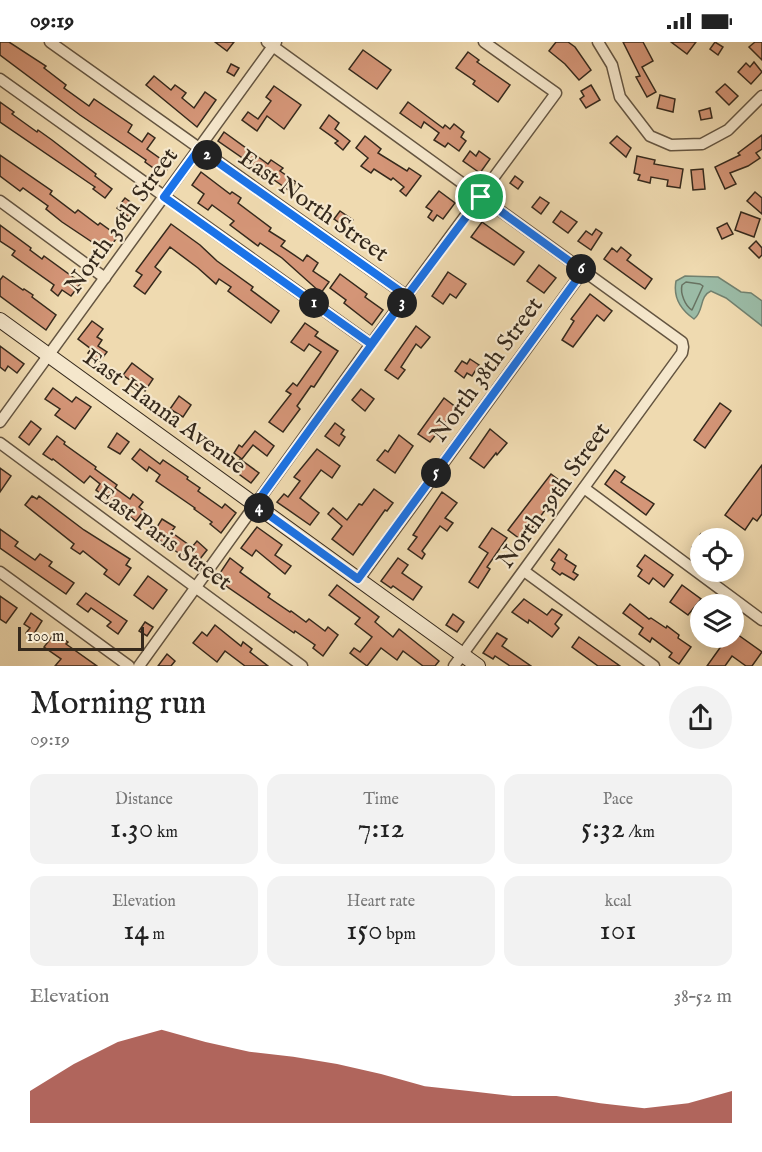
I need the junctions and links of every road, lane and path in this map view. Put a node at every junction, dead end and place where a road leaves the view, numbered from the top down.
1 (50, 42) edge
2 (484, 42) edge
3 (598, 42) edge
4 (272, 44) edge
5 (0, 79) edge
6 (762, 96) edge
7 (199, 149) junction
8 (164, 197) junction
9 (481, 197) junction
10 (0, 201) edge
11 (583, 271) junction
12 (105, 278) junction
13 (407, 296) junction
14 (0, 320) edge
15 (371, 344) junction
16 (49, 355) junction
17 (0, 422) edge
18 (0, 443) edge
19 (584, 488) junction
20 (255, 505) junction
21 (524, 571) junction
22 (0, 573) edge
23 (358, 579) junction
24 (196, 587) junction
25 (762, 620) edge
26 (458, 660) edge
27 (129, 666) edge
28 (139, 666) edge
29 (302, 666) edge
30 (478, 666) edge
31 (654, 666) edge

1 - 7 street, East North Street
2 - 9 street
3 - 6 street
4 - 7 street, North 36th Street
4 - 9 street
5 - 8 street
7 - 8 street, North 36th Street
7 - 13 street, East North Street
8 - 12 street, North 36th Street
8 - 15 street
9 - 11 street
9 - 13 street
10 - 12 street
11 - 19 street, North 39th Street
11 - 23 street, North 38th Street
12 - 16 street, North 36th Street
13 - 15 street
14 - 16 street, East Hanna Avenue
15 - 20 street
16 - 17 street, North 36th Street
16 - 20 street, East Hanna Avenue
18 - 24 street, East Paris Street
19 - 21 street, North 39th Street
19 - 25 street
20 - 23 street, East Hanna Avenue
20 - 24 street
21 - 26 street, North 39th Street
21 - 31 street
22 - 27 street
23 - 26 street, East Hanna Avenue
24 - 28 street
24 - 29 street, East Paris Street
26 - 30 street, East Hanna Avenue

